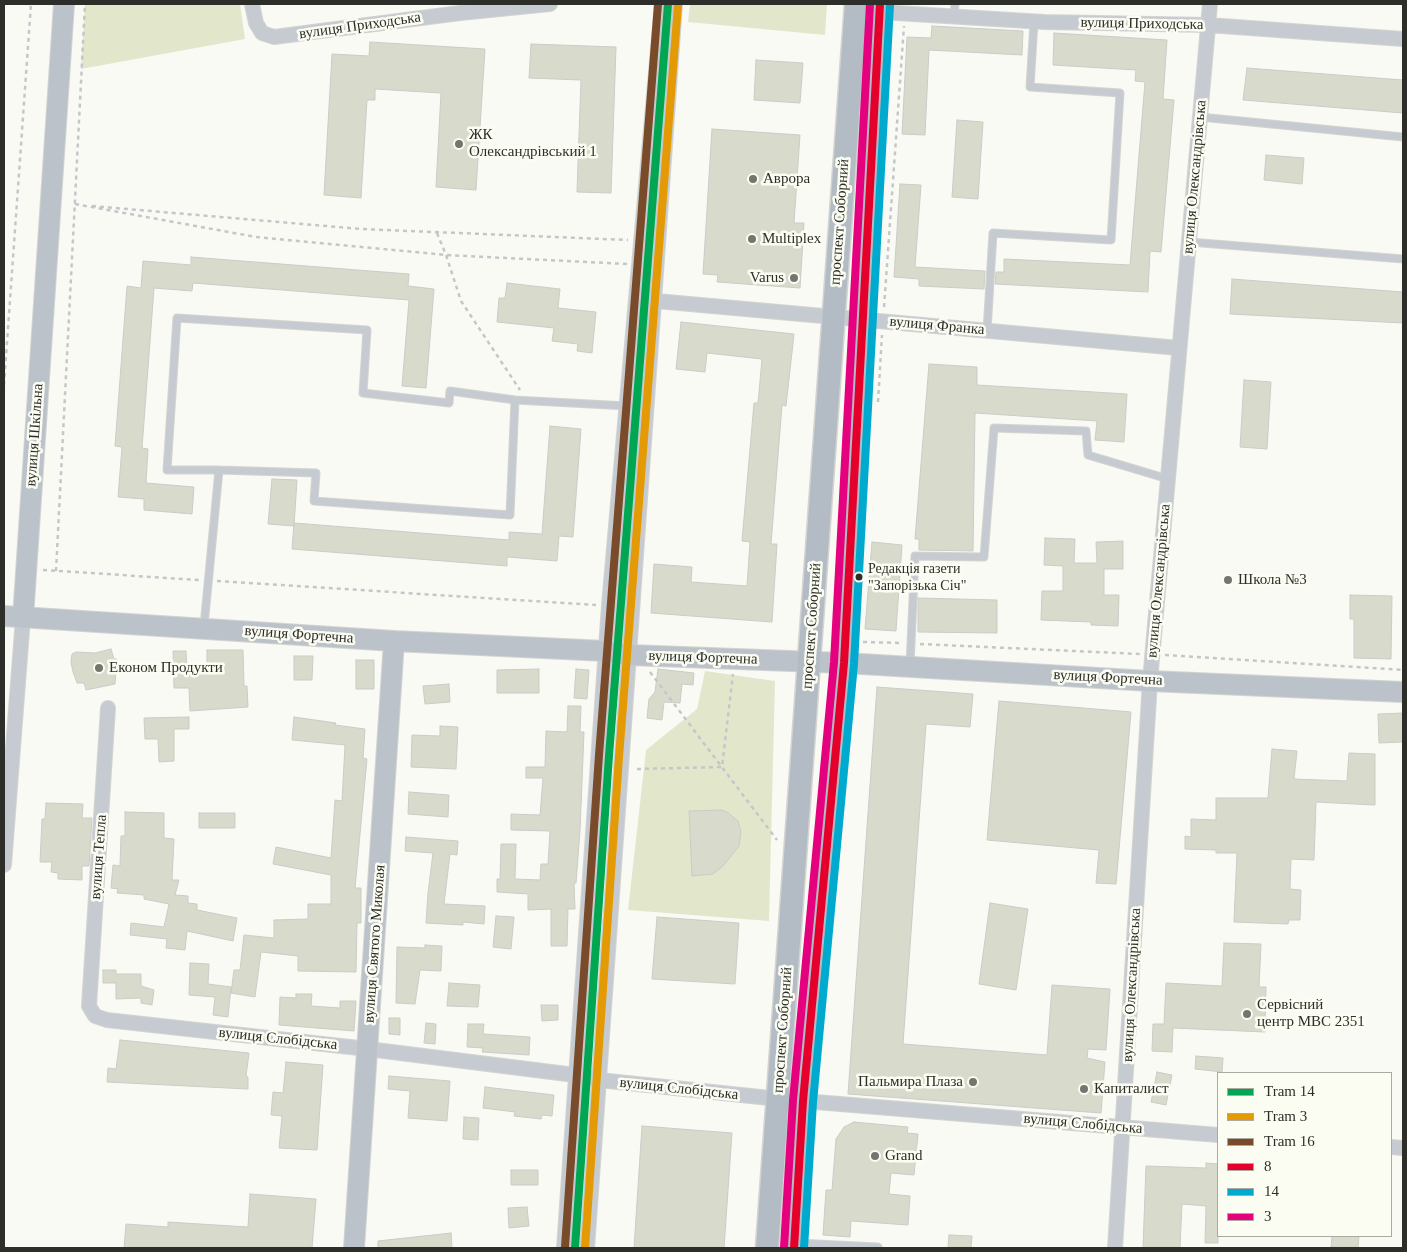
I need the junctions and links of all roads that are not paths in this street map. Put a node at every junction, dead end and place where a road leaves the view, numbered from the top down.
1 (64, 4) edge
2 (252, 4) edge
3 (550, 4) edge
4 (662, 4) edge
5 (675, 4) edge
6 (856, 4) edge
7 (1210, 4) edge
8 (880, 8) edge
9 (955, 10) edge
10 (1034, 22) junction
11 (1208, 24) junction
12 (1403, 39) edge
13 (1200, 117) junction
14 (1403, 137) edge
15 (1189, 242) junction
16 (1403, 259) edge
17 (635, 299) junction
18 (654, 300) junction
19 (833, 317) junction
20 (873, 321) junction
21 (987, 330) junction
22 (1179, 348) junction
23 (515, 400) junction
24 (627, 406) junction
25 (219, 470) junction
26 (1168, 479) junction
27 (13, 617) edge
28 (204, 629) junction
29 (394, 641) junction
30 (606, 651) junction
31 (629, 655) junction
32 (810, 662) junction
33 (844, 663) junction
34 (909, 667) junction
35 (1150, 681) junction
36 (1403, 692) edge
37 (108, 708) dead end
38 (4, 865) edge
39 (89, 1006) joint
40 (368, 1049) junction
41 (575, 1075) junction
42 (599, 1080) junction
43 (779, 1099) junction
44 (803, 1101) junction
45 (1124, 1128) junction
46 (1217, 1134) edge
47 (794, 1246) edge
48 (878, 1247) dead end
49 (354, 1248) edge
50 (564, 1248) edge
51 (587, 1248) edge
52 (768, 1248) edge
53 (1115, 1248) edge

1 - 27 main road, вулиця Шкільна
2 - 3 street, вулиця Приходська
4 - 17 street
5 - 18 street
6 - 19 main road, проспект Соборний
7 - 11 street, вулиця Олександрівська
8 - 9 street, вулиця Приходська
8 - 20 main road, проспект Соборний
9 - 10 street, вулиця Приходська
10 - 11 street, вулиця Приходська
10 - 21 lane
11 - 12 street, вулиця Приходська
11 - 13 street, вулиця Олександрівська
13 - 14 lane
13 - 15 street, вулиця Олександрівська
15 - 16 lane
15 - 22 street, вулиця Олександрівська
17 - 18 street, вулиця Франка
17 - 24 street
18 - 19 street, вулиця Франка
18 - 31 street
19 - 20 street, вулиця Франка
19 - 32 main road, проспект Соборний
20 - 21 street, вулиця Франка
20 - 33 main road, проспект Соборний
21 - 22 street, вулиця Франка
22 - 26 street, вулиця Олександрівська
23 - 24 lane
23 - 25 lane
23 - 25 lane
24 - 30 street
25 - 28 lane
26 - 34 lane
26 - 35 street, вулиця Олександрівська
27 - 28 main road, вулиця Фортечна
27 - 38 street, вулиця Шкільна
28 - 29 main road, вулиця Фортечна
29 - 30 main road, вулиця Фортечна
29 - 40 main road, вулиця Святого Миколая
30 - 31 main road, вулиця Фортечна
30 - 41 street
31 - 32 main road, вулиця Фортечна
31 - 42 street
32 - 33 main road, вулиця Фортечна
32 - 43 main road, проспект Соборний
33 - 34 main road, вулиця Фортечна
33 - 44 main road, проспект Соборний
34 - 35 main road, вулиця Фортечна
35 - 36 main road, вулиця Фортечна
35 - 45 street, вулиця Олександрівська
37 - 39 street, вулиця Тепла
39 - 40 street, вулиця Слобідська
40 - 41 street, вулиця Слобідська
40 - 49 main road, вулиця Святого Миколая
41 - 42 street, вулиця Слобідська
41 - 50 street
42 - 43 street, вулиця Слобідська
42 - 51 street
43 - 44 street, вулиця Слобідська
43 - 52 main road, проспект Соборний
44 - 45 street, вулиця Слобідська
44 - 47 main road, проспект Соборний
45 - 46 street, вулиця Слобідська
45 - 53 street, вулиця Олександрівська
47 - 48 lane

